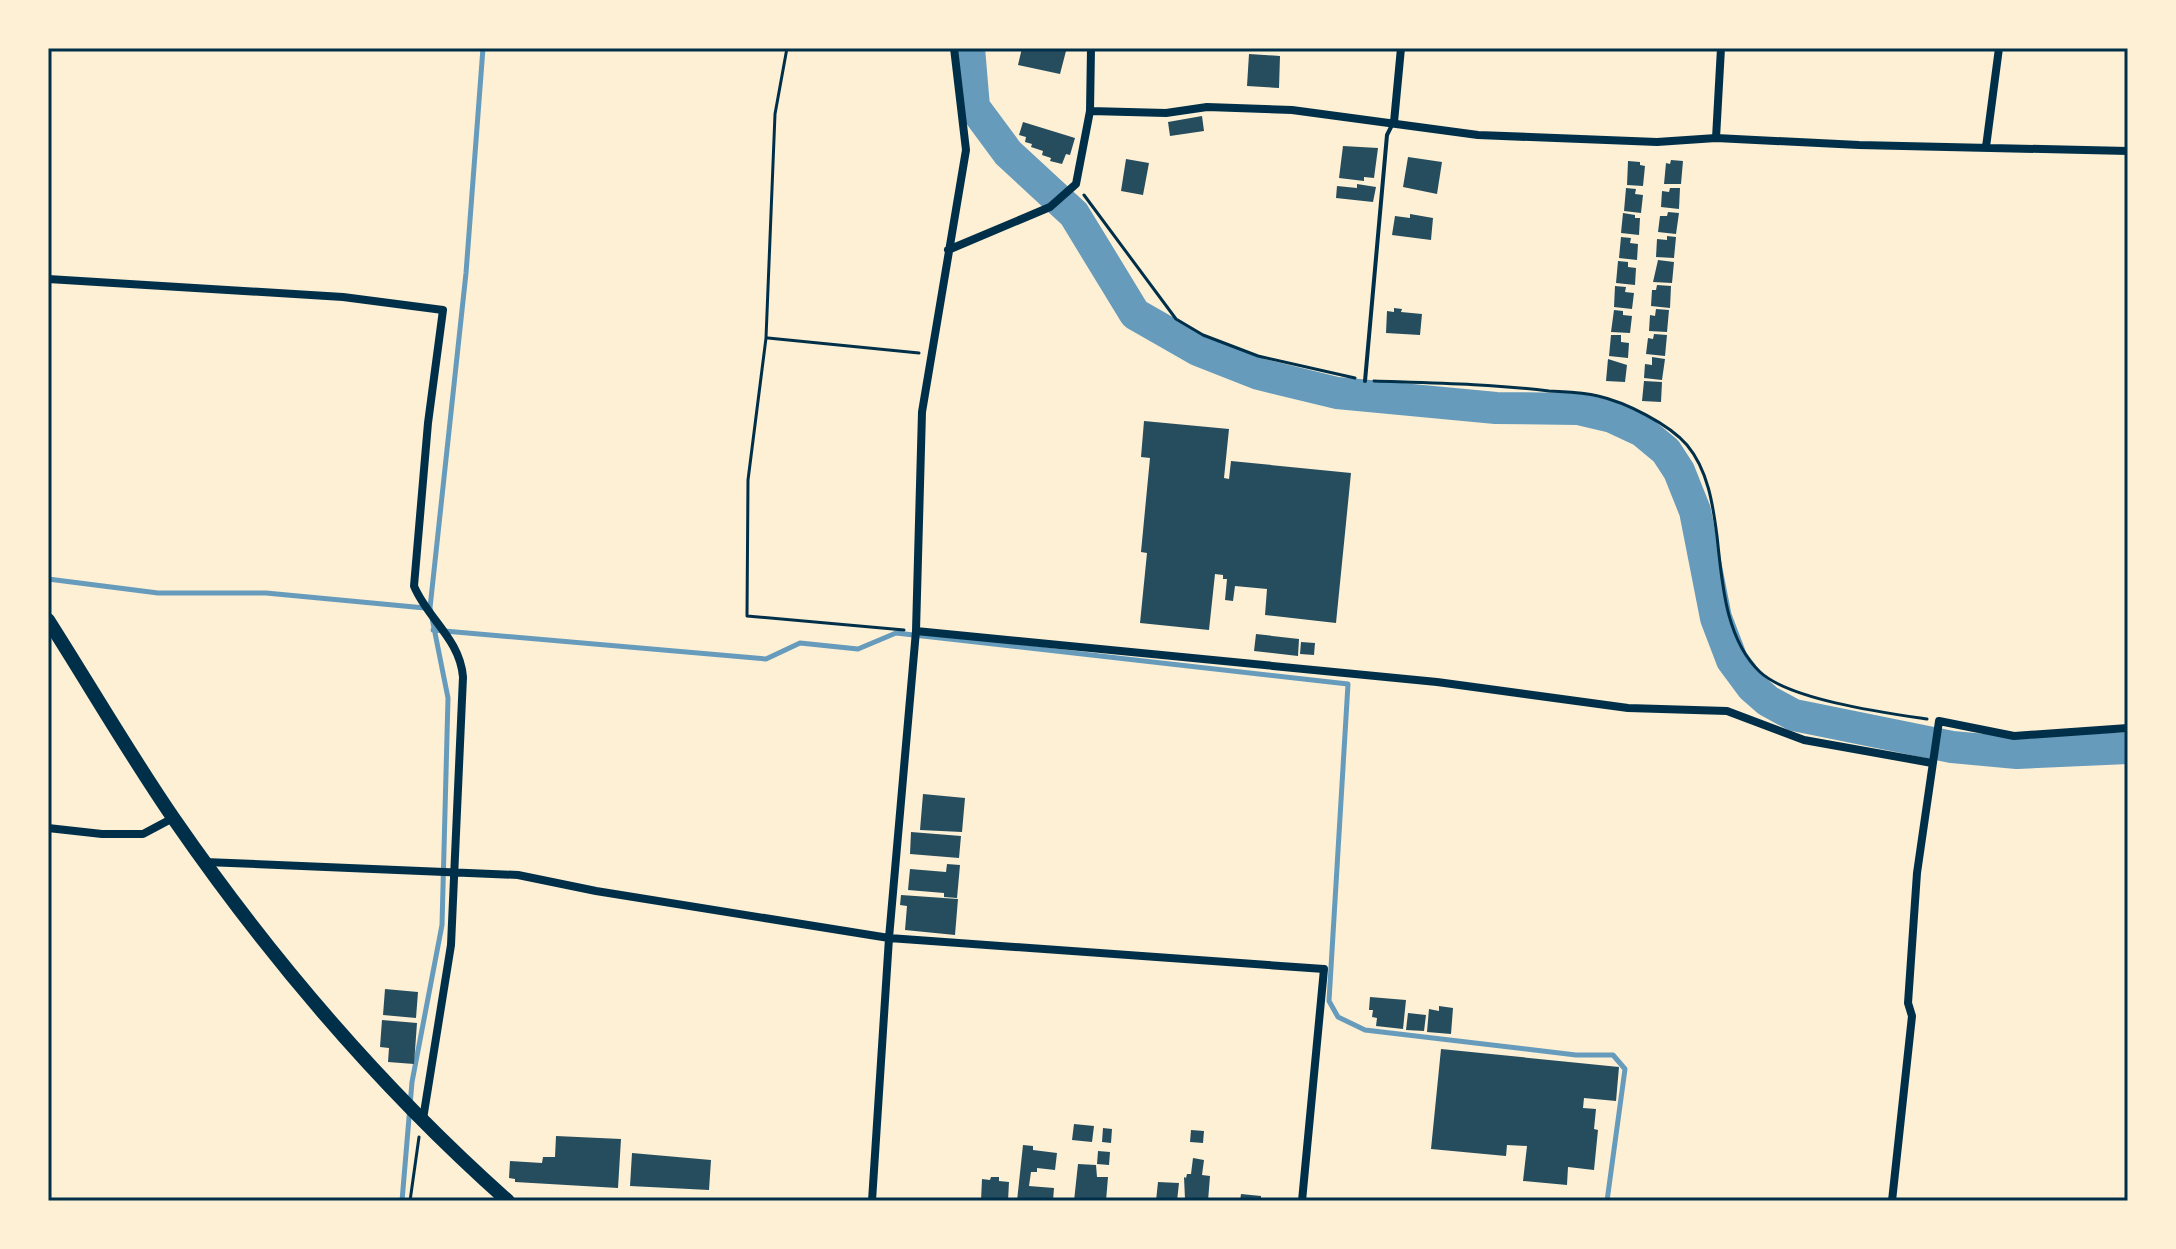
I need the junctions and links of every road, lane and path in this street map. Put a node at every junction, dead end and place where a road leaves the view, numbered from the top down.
1 (787, 48) edge
2 (954, 48) edge
3 (1091, 48) edge
4 (1401, 48) edge
5 (1721, 48) edge
6 (1999, 48) edge
7 (1090, 111) junction
8 (1394, 122) junction
9 (1716, 138) junction
10 (1986, 147) junction
11 (2128, 151) edge
12 (1074, 186) junction
13 (948, 250) junction
14 (48, 279) edge
15 (766, 338) junction
16 (931, 354) junction
17 (1365, 381) junction
18 (48, 620) edge
19 (916, 631) junction
20 (1939, 721) junction
21 (2128, 728) edge
22 (1932, 763) junction
23 (173, 818) junction
24 (48, 828) edge
25 (204, 862) junction
26 (455, 874) junction
27 (889, 938) junction
28 (423, 1119) junction
29 (410, 1201) edge
30 (508, 1201) edge
31 (872, 1201) edge
32 (1302, 1201) edge
33 (1892, 1201) edge

1 - 15 path
2 - 13 street
3 - 7 street
4 - 8 street
5 - 9 street
6 - 10 street
7 - 8 street
7 - 12 street
8 - 9 street
8 - 17 lane
9 - 10 street
10 - 11 street
12 - 13 street
12 - 17 path
13 - 16 street
14 - 26 street
15 - 16 path
15 - 19 path
16 - 19 street
17 - 20 path
18 - 23 main road
19 - 22 street
19 - 27 street
20 - 21 street
20 - 22 street
22 - 33 street
23 - 24 street
23 - 25 main road
25 - 26 street
25 - 28 main road
26 - 27 street
26 - 28 street
27 - 31 street
27 - 32 street
28 - 29 path
28 - 30 main road

